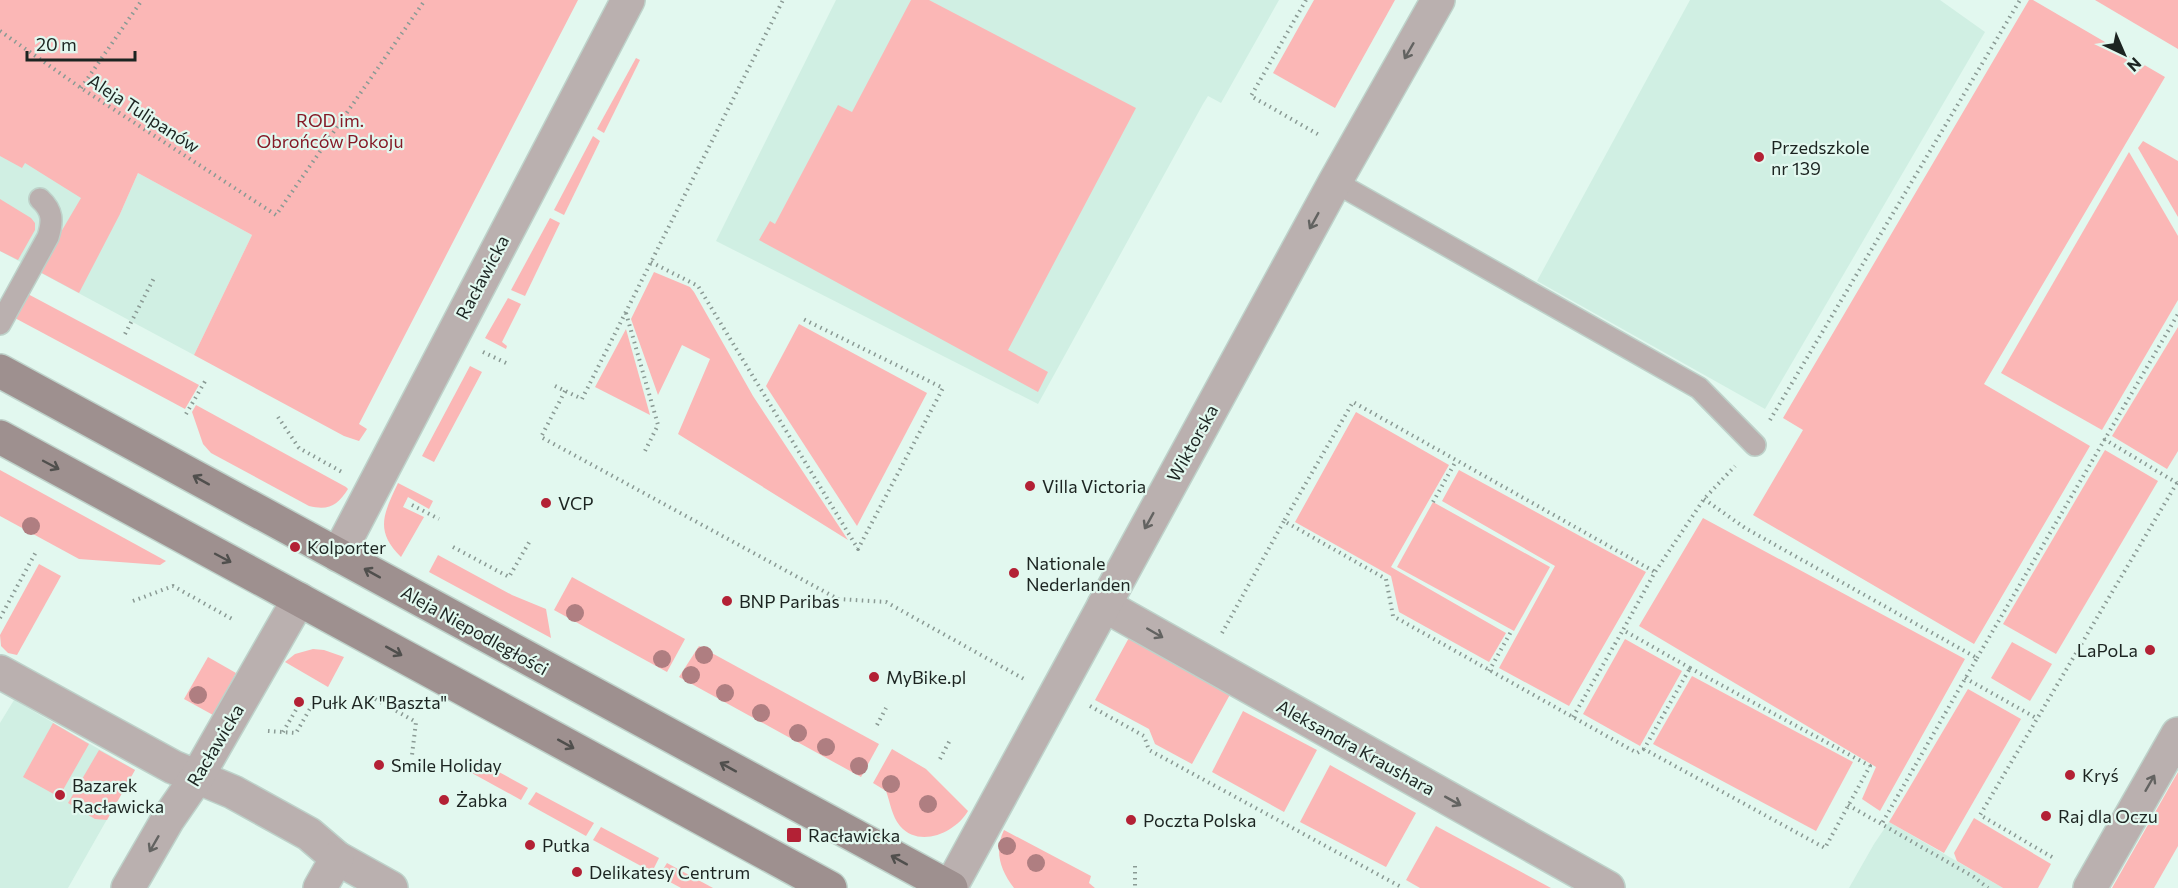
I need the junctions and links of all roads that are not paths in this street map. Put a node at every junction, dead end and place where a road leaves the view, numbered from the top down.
1 (628, 0) edge
2 (1438, 0) edge
3 (1343, 168) junction
4 (40, 198) dead end
5 (0, 324) edge
6 (0, 371) edge
7 (0, 437) edge
8 (1755, 445) road end
9 (338, 555) junction
10 (299, 599) junction
11 (1104, 605) junction
12 (0, 672) edge
13 (2178, 734) edge
14 (197, 777) junction
15 (337, 858) junction
16 (128, 888) edge
17 (320, 888) edge
18 (391, 888) edge
19 (830, 888) edge
20 (950, 888) edge
21 (1608, 888) edge
22 (2090, 888) edge

1 - 9 street, Racławicka
2 -> 3 street, Wiktorska
3 - 8 lane
3 -> 11 street, Wiktorska
4 - 5 lane
9 -> 6 main road, Aleja Niepodległości
7 -> 10 main road
20 -> 9 main road, Aleja Niepodległości
10 - 14 street, Racławicka
10 -> 19 main road
11 - 20 street, Wiktorska
11 -> 21 street, Aleksandra Kraushara
12 - 14 street
22 -> 13 street
14 - 15 street
14 -> 16 street, Racławicka
15 - 17 street
15 - 18 street

